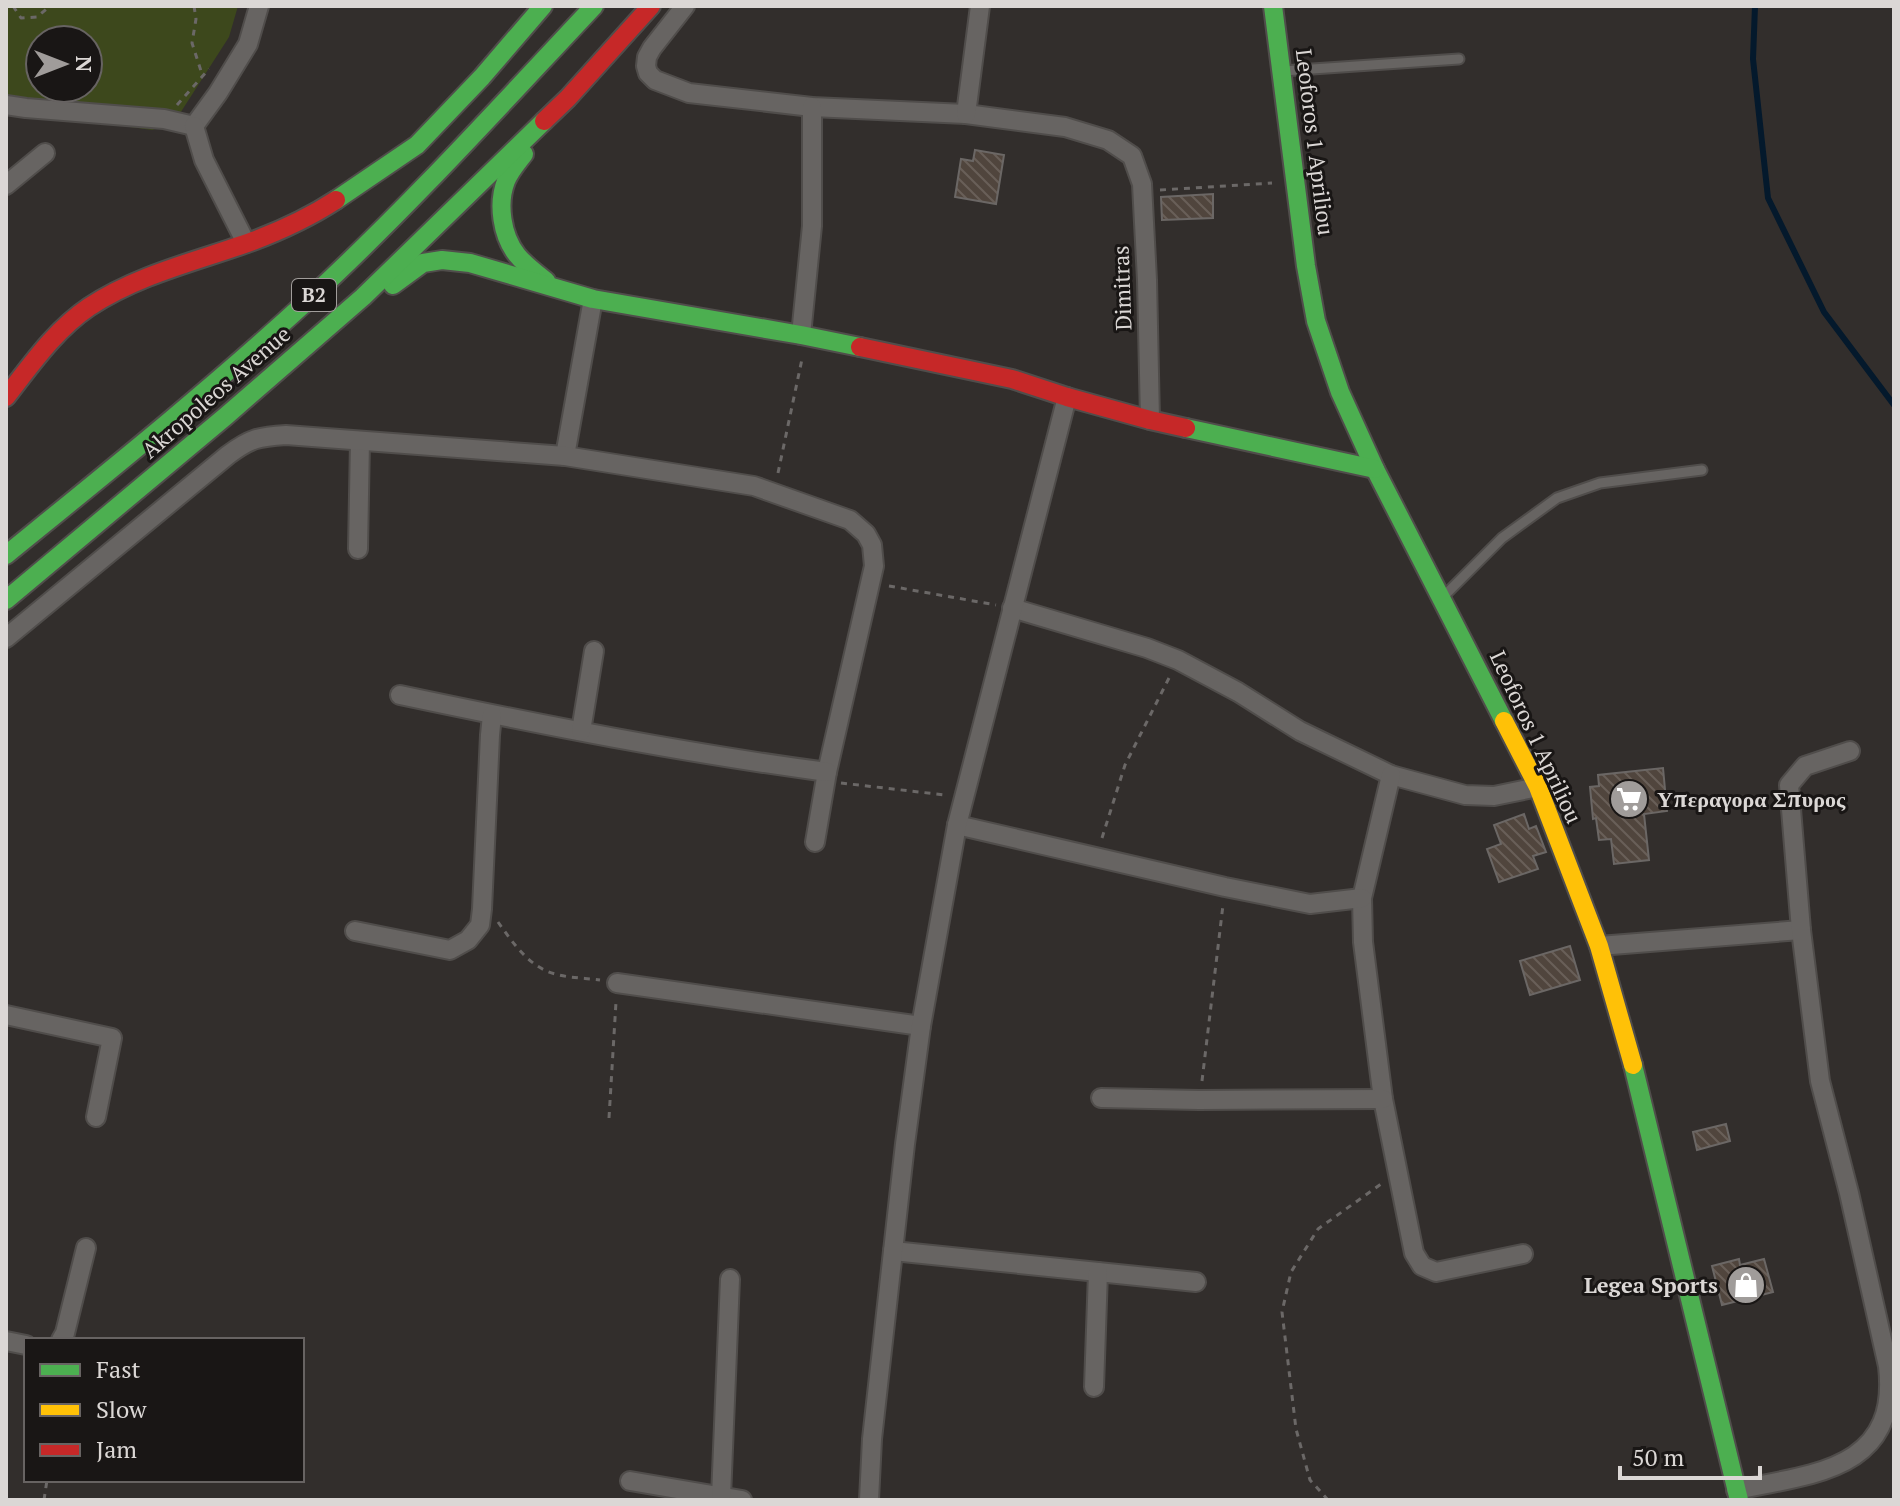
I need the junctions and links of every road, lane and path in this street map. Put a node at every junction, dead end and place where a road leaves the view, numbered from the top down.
1 (13, 6) edge
2 (50, 6) edge
3 (194, 6) edge
4 (259, 6) edge
5 (543, 6) edge
6 (594, 6) edge
7 (651, 6) edge
8 (685, 6) edge
9 (980, 6) edge
10 (1273, 6) edge
11 (1459, 59) dead end
12 (218, 60) dead end
13 (1281, 71) junction
14 (202, 74) dead end
15 (568, 98) junction
16 (6, 105) edge
17 (812, 107) junction
18 (966, 114) junction
19 (164, 119) junction
20 (194, 126) junction
21 (45, 153) dead end
22 (1296, 181) junction
23 (6, 185) edge
24 (1142, 191) junction
25 (246, 243) junction
26 (552, 286) junction
27 (593, 299) junction
28 (804, 336) junction
29 (287, 363) junction
30 (6, 397) edge
31 (1067, 397) junction
32 (1150, 420) junction
33 (360, 441) junction
34 (565, 456) junction
35 (1375, 469) junction
36 (1702, 470) dead end
37 (773, 493) junction
38 (358, 549) dead end
39 (6, 555) edge
40 (870, 583) junction
41 (1441, 598) junction
42 (6, 600) edge
43 (1012, 608) junction
44 (6, 638) edge
45 (594, 651) dead end
46 (1178, 660) junction
47 (400, 695) dead end
48 (492, 715) junction
49 (581, 731) junction
50 (1850, 751) dead end
51 (1391, 775) junction
52 (827, 776) junction
53 (1538, 787) junction
54 (964, 797) junction
55 (957, 825) junction
56 (815, 842) dead end
57 (1096, 857) junction
58 (1225, 887) junction
59 (1362, 898) junction
60 (483, 899) junction
61 (1801, 930) junction
62 (355, 931) dead end
63 (1599, 946) junction
64 (617, 983) junction
65 (6, 1015) edge
66 (921, 1026) junction
67 (1101, 1098) dead end
68 (1383, 1099) junction
69 (1199, 1100) junction
70 (96, 1117) dead end
71 (609, 1118) dead end
72 (1397, 1173) junction
73 (86, 1248) dead end
74 (893, 1251) junction
75 (1523, 1254) dead end
76 (1098, 1272) junction
77 (730, 1279) dead end
78 (1196, 1282) dead end
79 (62, 1338) edge
80 (1094, 1387) dead end
81 (630, 1481) dead end
82 (1738, 1495) edge
83 (721, 1497) junction
84 (742, 1500) edge
85 (869, 1500) edge
86 (1328, 1500) edge

1 - 2 path
3 - 14 path
4 - 20 street
5 - 25 main road
6 - 39 main road, Akropoleos Avenue / B2
7 - 15 main road, Akropoleos Avenue / B2
8 - 17 street
9 - 18 street
10 - 13 main road, Leoforos 1 Apriliou
11 - 13 lane
12 - 19 path
13 - 22 main road, Leoforos 1 Apriliou
15 - 26 main road
15 - 29 main road, Akropoleos Avenue / B2
16 - 19 street
17 - 18 street
17 - 28 street
18 - 24 street, Dimitras
19 - 20 street
20 - 25 street
21 - 23 street
22 - 24 path
22 - 35 main road, Leoforos 1 Apriliou
24 - 32 street, Dimitras
25 - 30 main road
26 - 27 main road
26 - 29 main road
27 - 28 main road
27 - 34 street
28 - 31 main road
28 - 37 path
29 - 42 main road, Akropoleos Avenue / B2
31 - 32 main road
31 - 43 street
32 - 35 main road
33 - 34 street
33 - 38 street
33 - 44 street
34 - 37 street
35 - 41 main road, Leoforos 1 Apriliou
36 - 41 lane
37 - 40 street
40 - 43 path
40 - 52 street
41 - 53 main road, Leoforos 1 Apriliou
43 - 46 street
43 - 54 street
45 - 49 street
46 - 51 street
46 - 57 path
47 - 48 street
48 - 49 street
48 - 60 street
49 - 52 street
50 - 61 street
51 - 53 street
51 - 59 street
52 - 54 path
52 - 56 street
53 - 63 main road, Leoforos 1 Apriliou
54 - 55 street
55 - 57 street
55 - 66 street
57 - 58 street
58 - 59 street
58 - 69 path
59 - 68 street
60 - 62 street
60 - 64 path
61 - 63 street
61 - 82 street
63 - 82 main road, Leoforos 1 Apriliou
64 - 66 street
64 - 71 path
65 - 70 street
66 - 74 street
67 - 69 street
68 - 69 street
68 - 72 street
72 - 75 street
72 - 86 path
73 - 79 street
74 - 76 street
74 - 85 street
76 - 78 street
76 - 80 street
77 - 83 street
81 - 83 street
83 - 84 street

